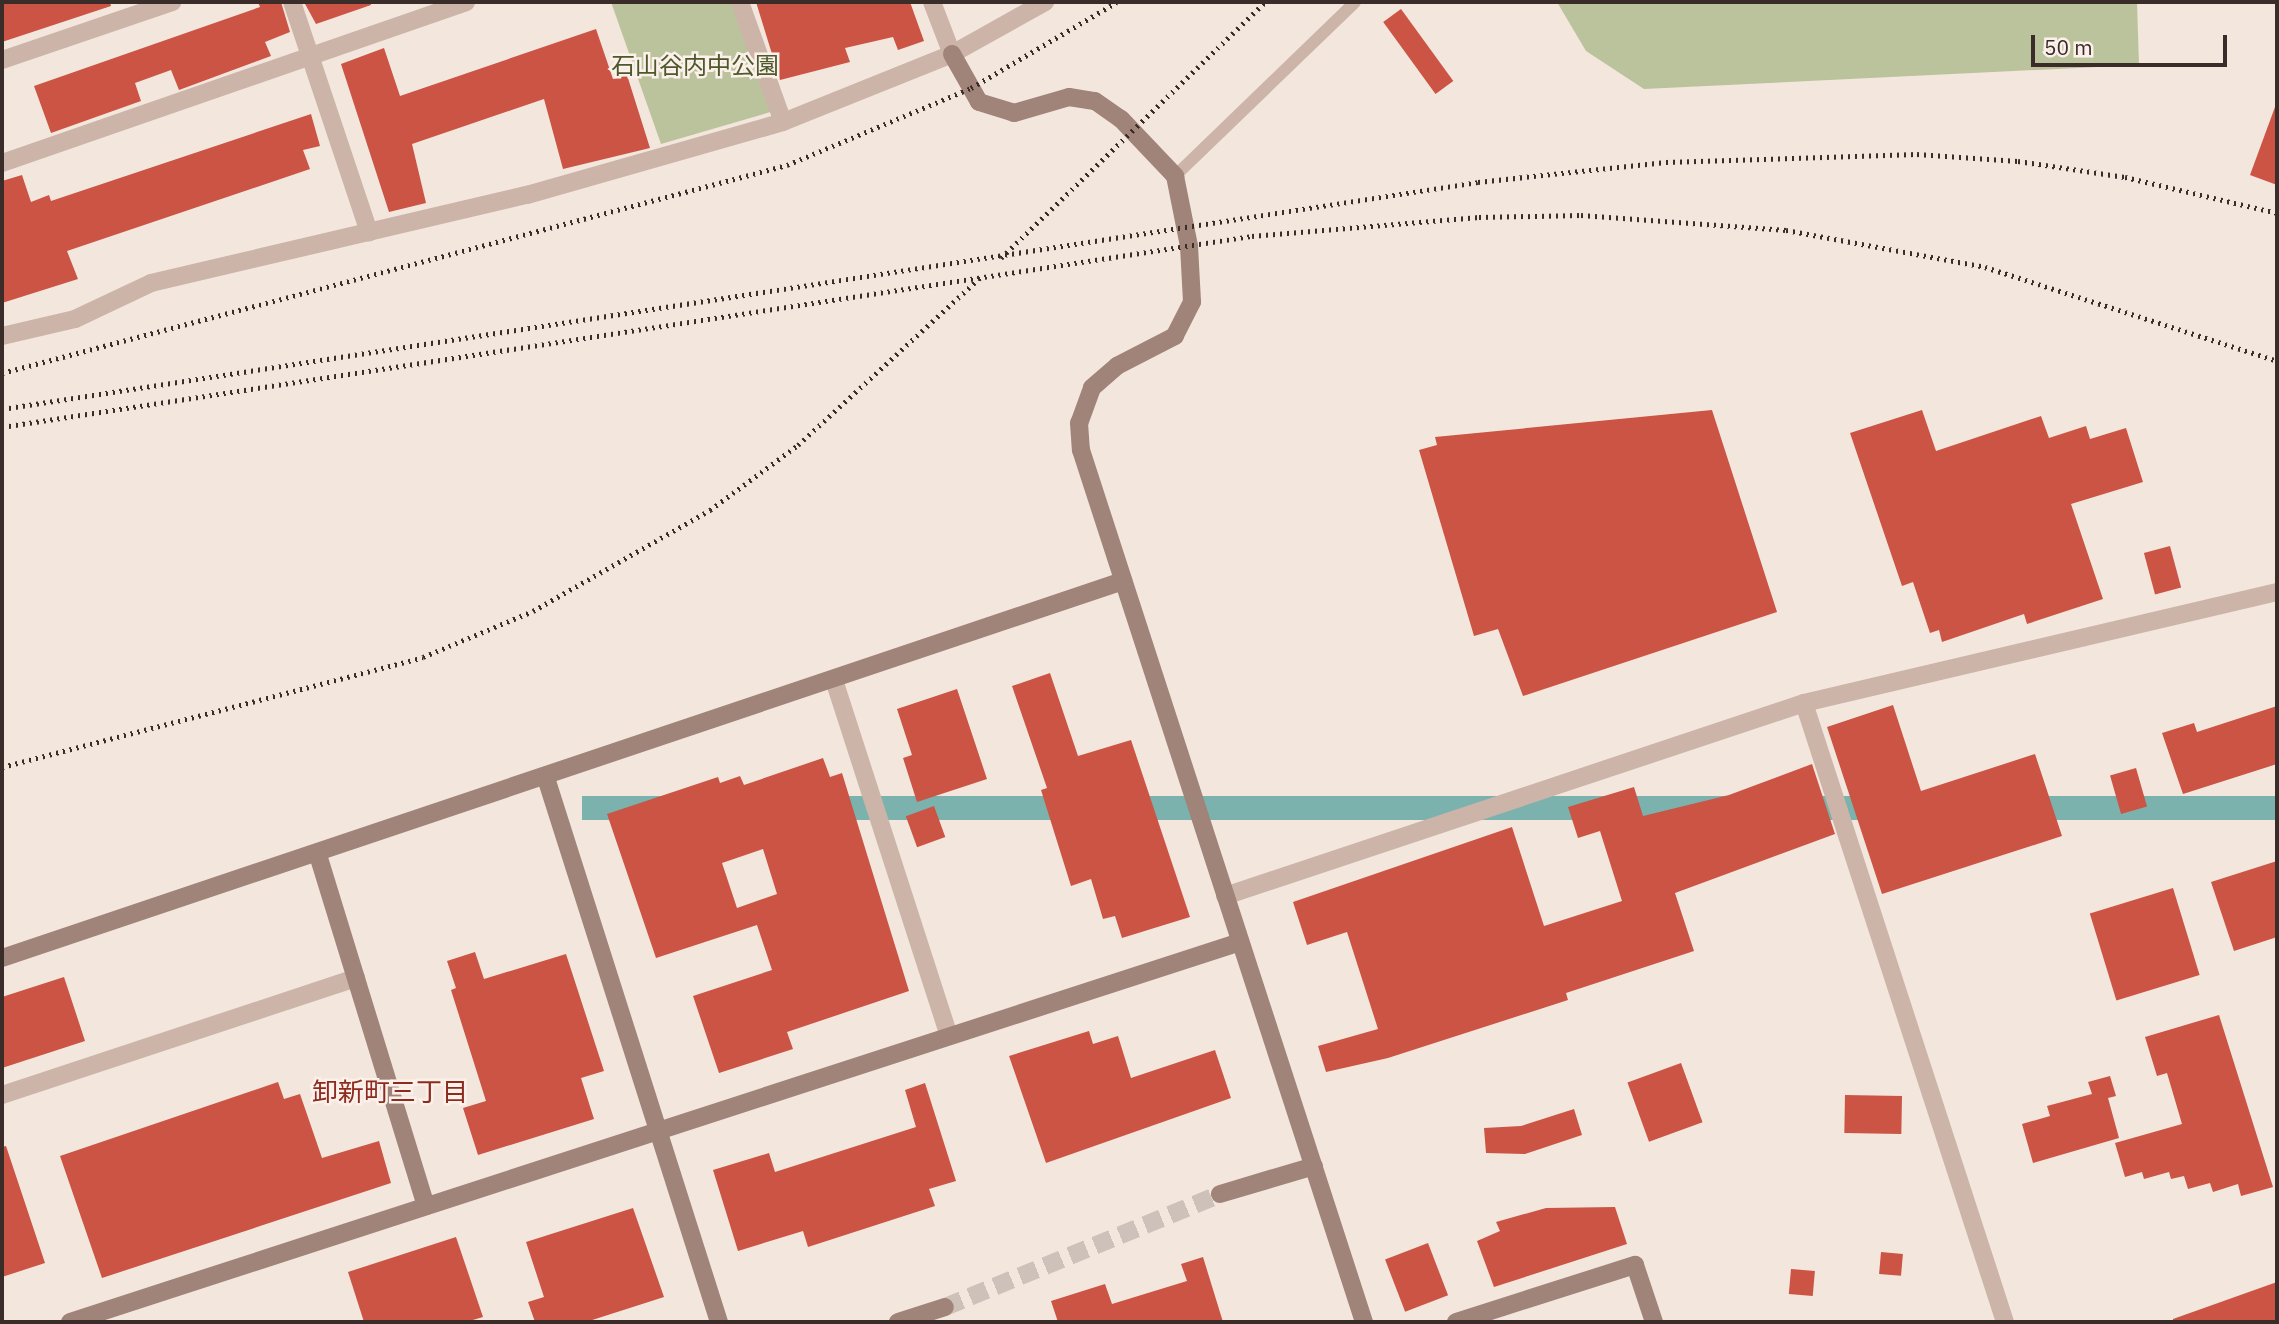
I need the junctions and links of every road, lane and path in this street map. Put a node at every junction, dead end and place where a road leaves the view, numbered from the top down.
1 (172, 2) edge
2 (292, 2) edge
3 (466, 2) edge
4 (740, 2) edge
5 (932, 2) edge
6 (1045, 2) edge
7 (1355, 2) edge
8 (952, 54) junction
9 (309, 56) junction
10 (2, 60) edge
11 (783, 122) junction
12 (2, 163) edge
13 (1175, 176) junction
14 (369, 232) junction
15 (2, 336) edge
16 (1123, 581) junction
17 (2277, 592) edge
18 (834, 680) junction
19 (1804, 703) junction
20 (546, 778) junction
21 (318, 855) junction
22 (1226, 896) junction
23 (1240, 942) junction
24 (2, 958) edge
25 (356, 978) junction
26 (949, 1035) junction
27 (2, 1095) edge
28 (662, 1129) junction
29 (1314, 1166) junction
30 (1220, 1194) tunnel mouth
31 (426, 1206) junction
32 (945, 1307) tunnel mouth
33 (70, 1322) edge
34 (719, 1322) edge
35 (898, 1322) edge
36 (1364, 1322) edge
37 (1456, 1322) edge
38 (1654, 1322) edge
39 (2005, 1322) edge

1 - 10 street
2 - 9 street
3 - 9 street
4 - 11 street
5 - 8 street
6 - 8 street
7 - 13 lane
8 - 11 street
8 - 13 street
9 - 12 street
9 - 14 street
11 - 14 street
13 - 16 street
14 - 15 street
16 - 18 street
16 - 22 street
17 - 19 street
18 - 20 street
18 - 26 street
19 - 22 street
19 - 39 street
20 - 21 street
20 - 28 street
21 - 24 street
21 - 25 street
22 - 23 street
23 - 26 street
23 - 29 street
25 - 27 street
25 - 31 street
26 - 28 street
28 - 31 street
28 - 34 street
29 - 30 street
29 - 36 street
31 - 33 street
32 - 35 street
37 - 38 street

